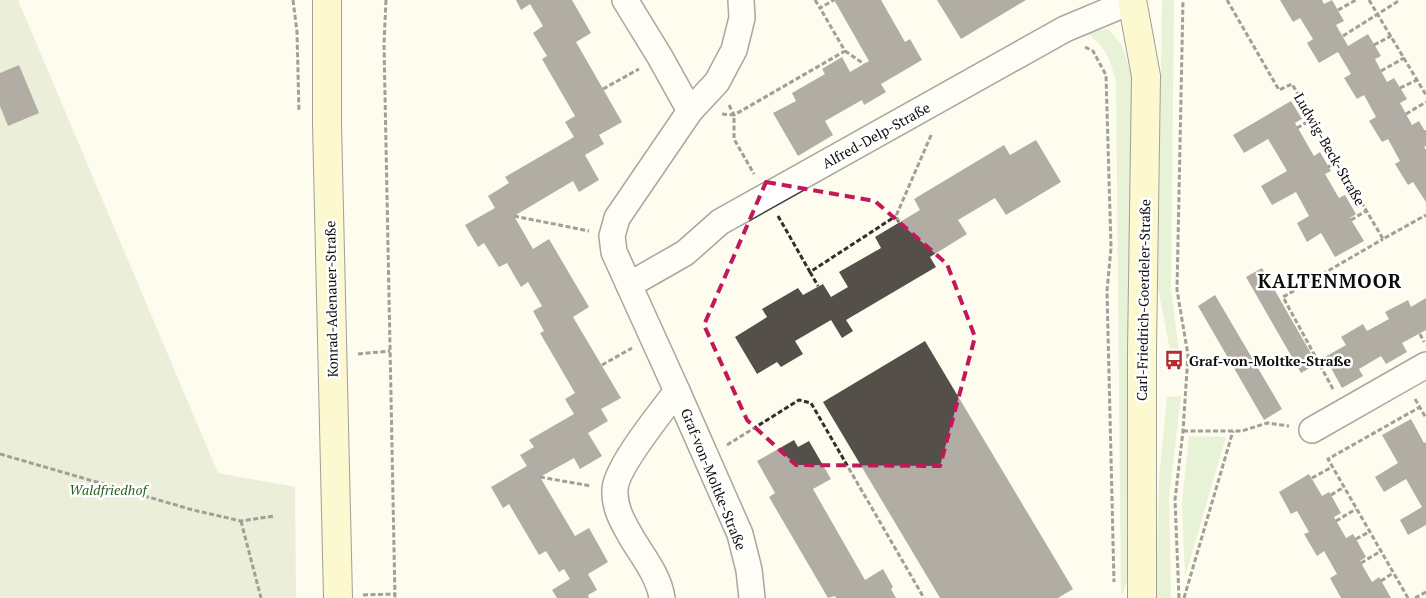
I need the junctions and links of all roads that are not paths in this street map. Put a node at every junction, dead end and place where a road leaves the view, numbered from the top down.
1 (327, 0) edge
2 (625, 0) edge
3 (741, 0) edge
4 (1133, 1) edge
5 (690, 112) junction
6 (630, 285) junction
7 (1426, 365) edge
8 (677, 391) junction
9 (1312, 430) road end
10 (347, 596) edge
11 (662, 598) edge
12 (752, 598) edge
13 (1142, 598) edge

1 - 10 main road, Konrad-Adenauer-Straße
2 - 5 street
3 - 5 street
4 - 6 street, Alfred-Delp-Straße
4 - 13 main road, Carl-Friedrich-Goerdeler-Straße
5 - 6 street
6 - 8 street
7 - 9 street
8 - 11 street
8 - 12 street, Graf-von-Moltke-Straße

